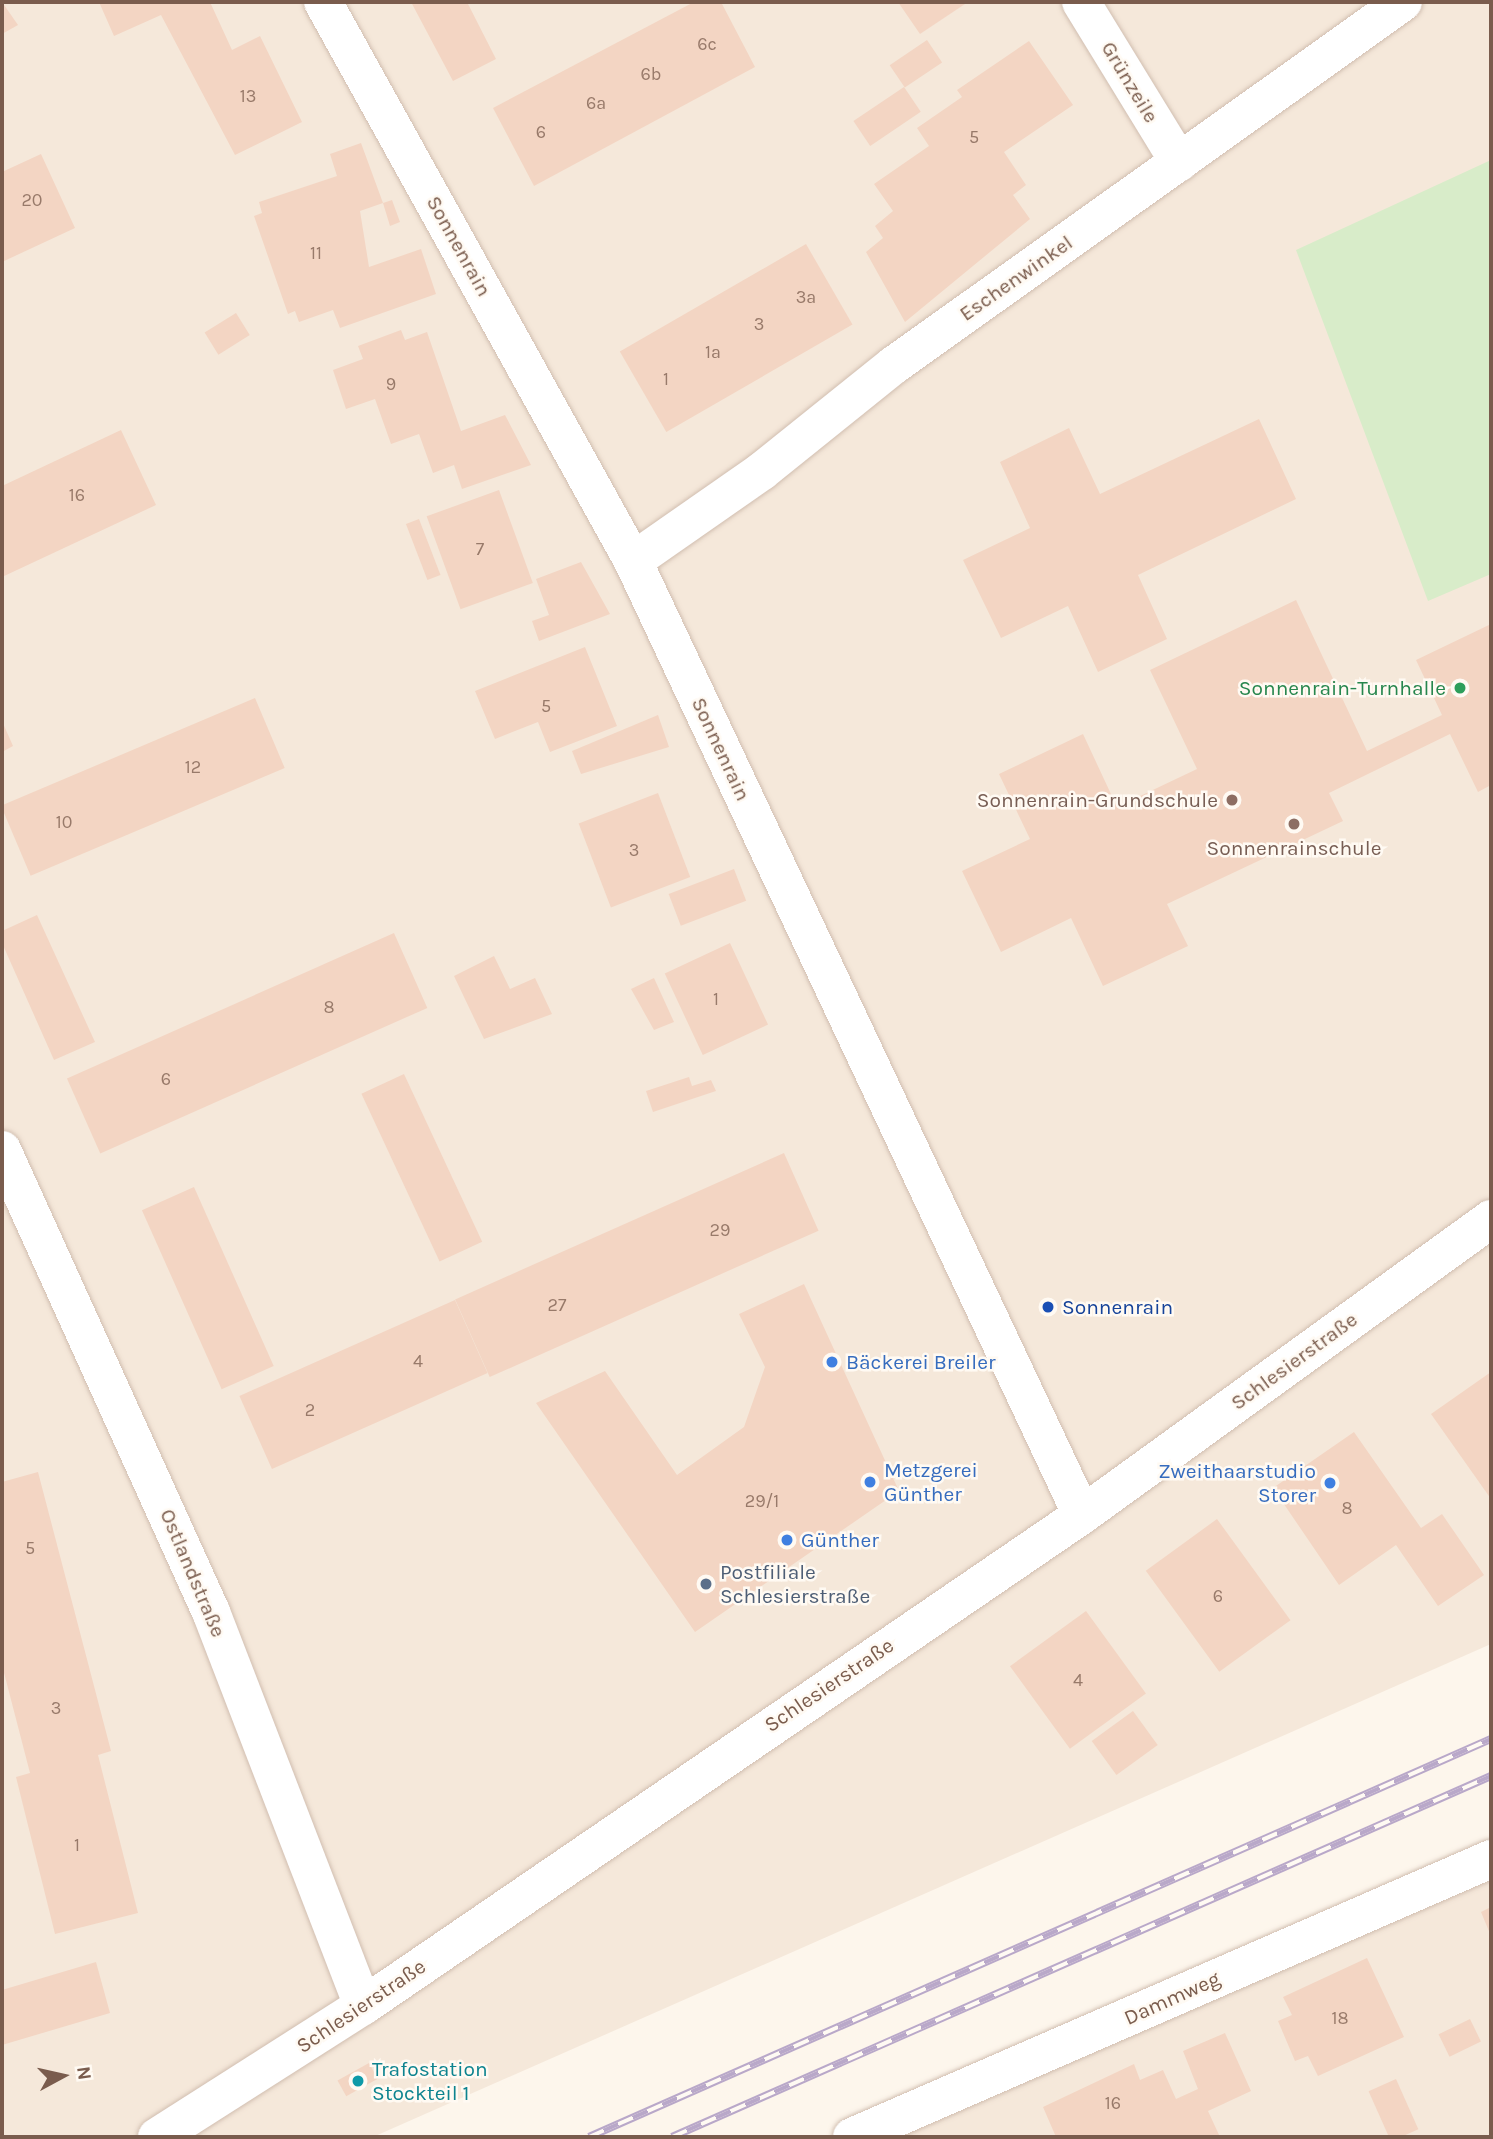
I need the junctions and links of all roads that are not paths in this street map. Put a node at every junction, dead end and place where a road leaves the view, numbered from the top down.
1 (323, 2) edge
2 (1081, 2) edge
3 (1404, 2) edge
4 (1179, 162) junction
5 (633, 561) junction
6 (2, 1150) edge
7 (1491, 1219) edge
8 (1082, 1515) junction
9 (1491, 1859) edge
10 (363, 2006) junction
11 (157, 2137) edge
12 (852, 2137) edge

1 - 5 street, Sonnenrain
2 - 4 street, Grünzeile
3 - 4 street, Eschenwinkel
4 - 5 street, Eschenwinkel
5 - 8 street, Sonnenrain
6 - 10 street, Ostlandstraße
7 - 8 street, Schlesierstraße
8 - 10 street, Schlesierstraße
9 - 12 street, Dammweg
10 - 11 street, Schlesierstraße

